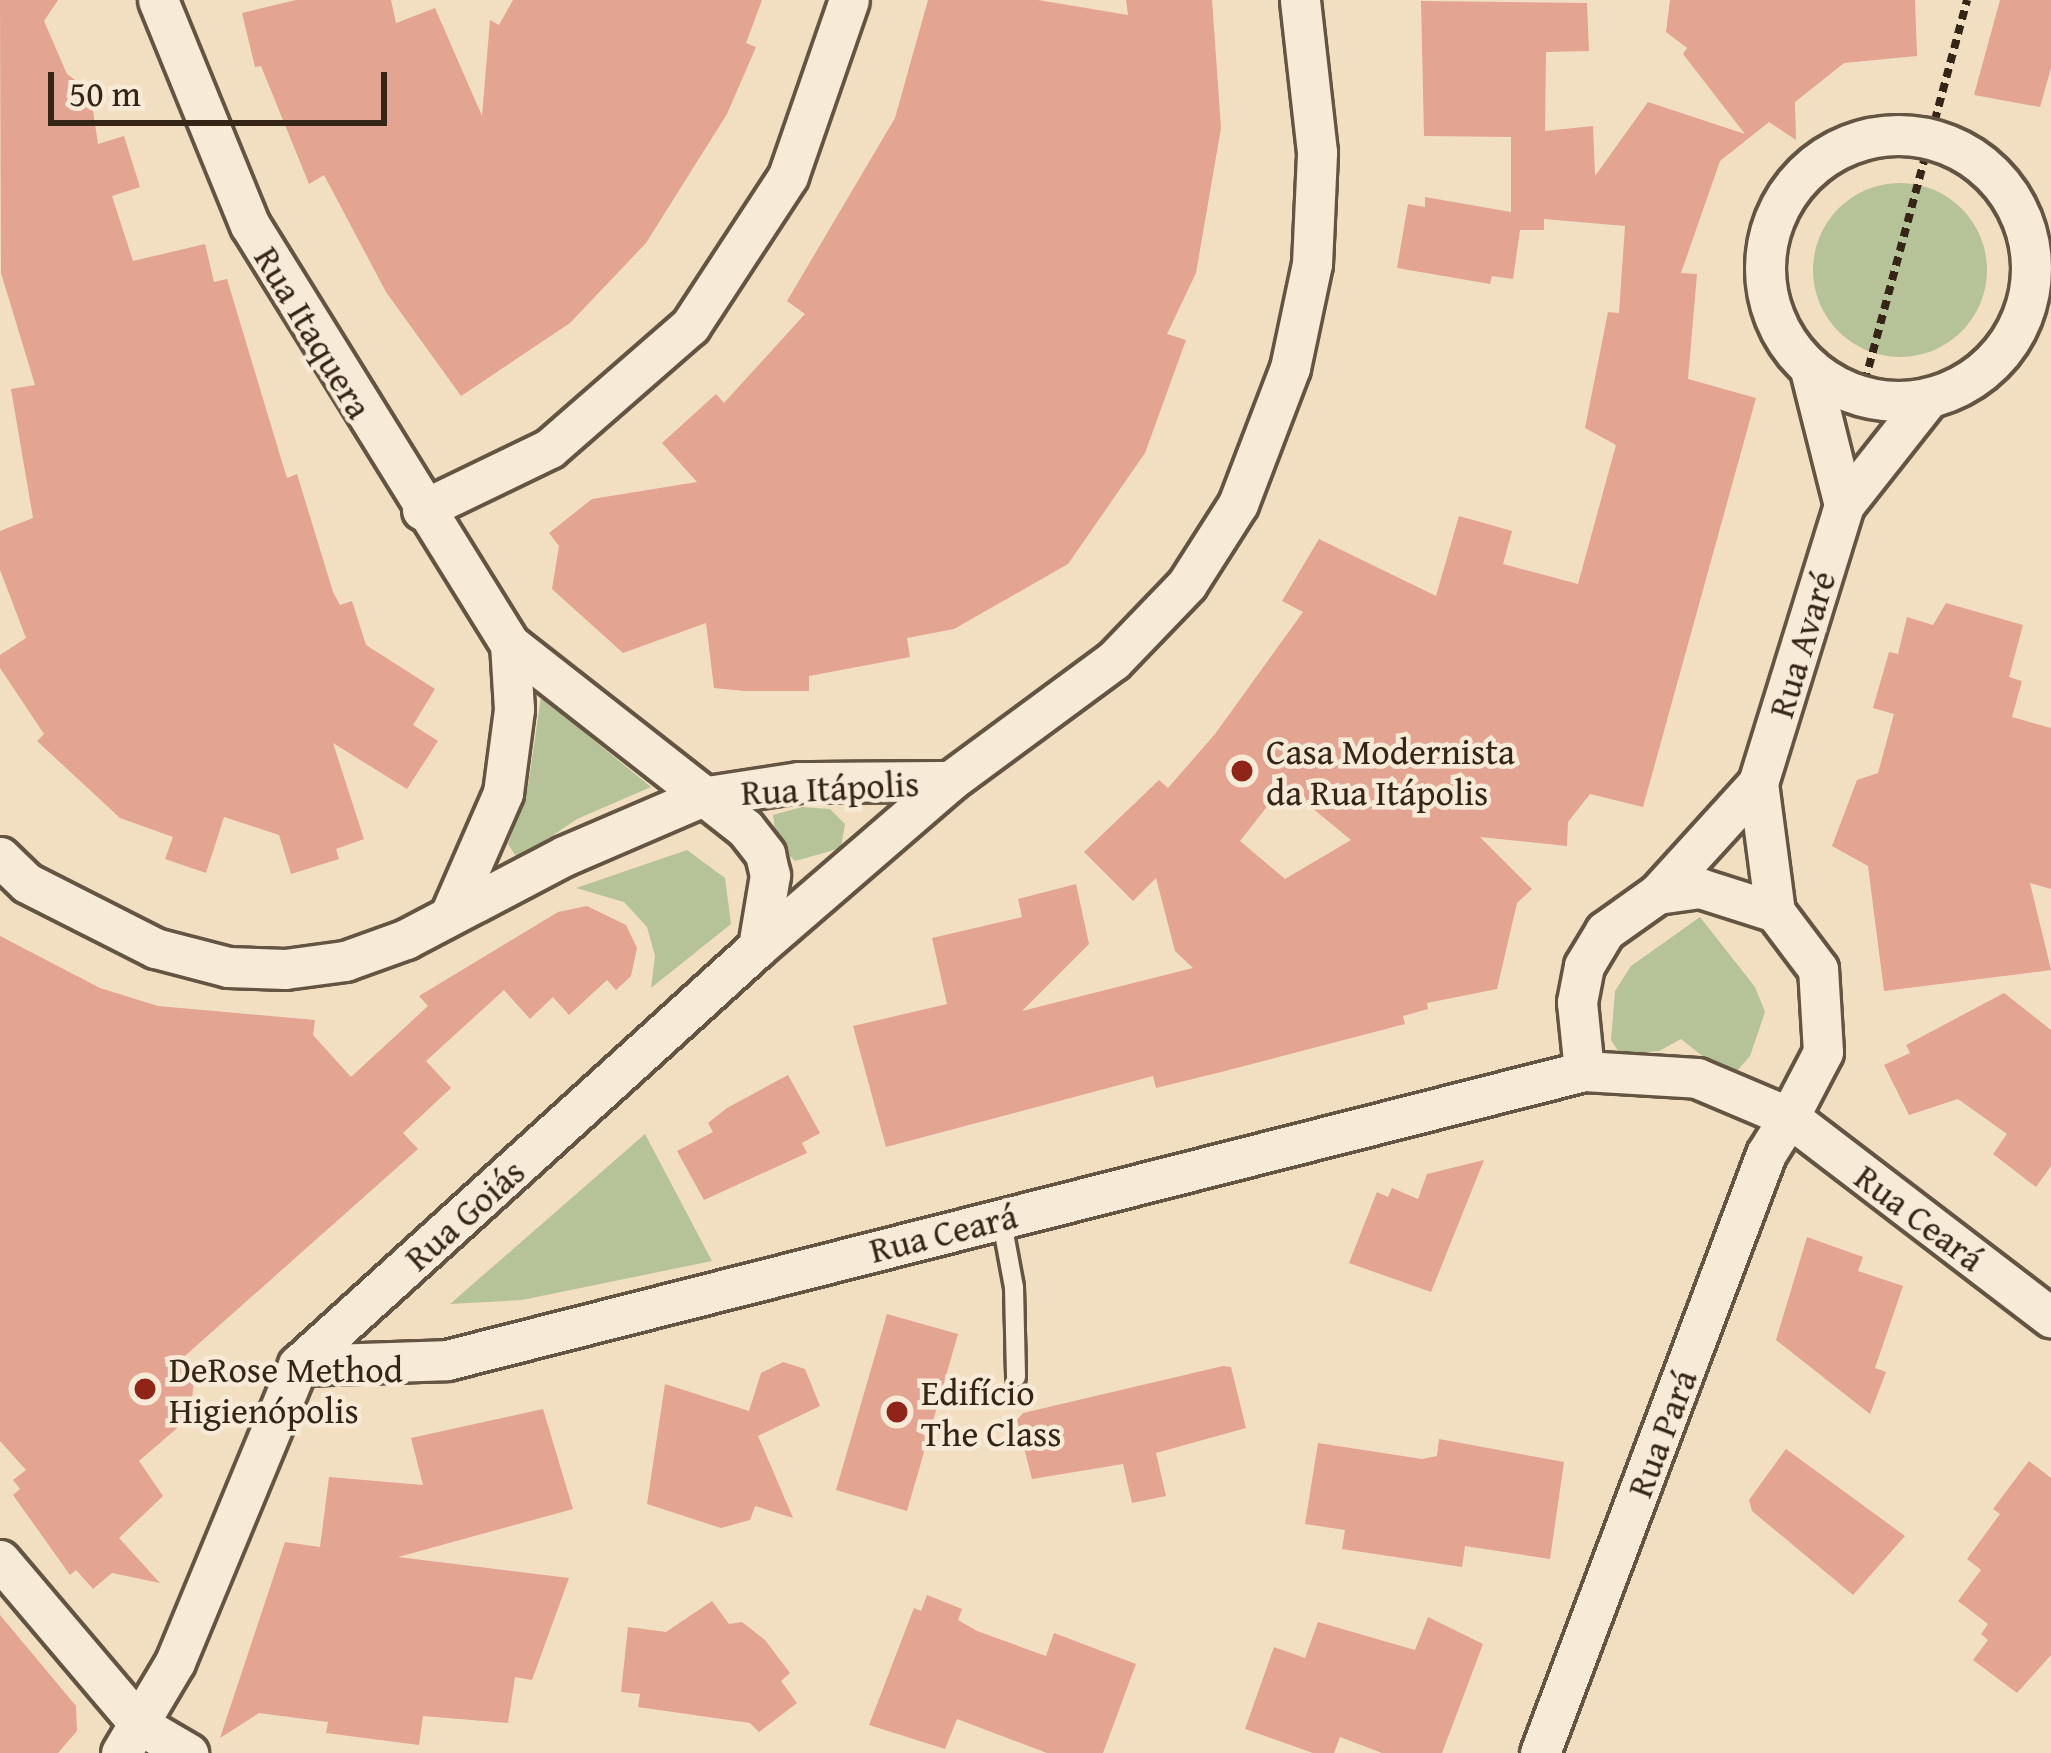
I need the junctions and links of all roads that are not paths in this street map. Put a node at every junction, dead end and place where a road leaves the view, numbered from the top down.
1 (158, 0) edge
2 (849, 0) edge
3 (1300, 0) edge
4 (2040, 242) edge
5 (1810, 370) junction
6 (1927, 400) junction
7 (1844, 505) junction
8 (422, 510) junction
9 (510, 644) junction
10 (950, 781) junction
11 (837, 782) junction
12 (1759, 783) junction
13 (701, 797) junction
14 (875, 849) junction
15 (0, 857) edge
16 (1657, 894) junction
17 (452, 912) junction
18 (1774, 912) junction
19 (758, 946) junction
20 (1584, 1071) junction
21 (1789, 1117) junction
22 (1001, 1217) junction
23 (2051, 1317) edge
24 (298, 1365) junction
25 (1016, 1376) dead end
26 (0, 1560) edge
27 (130, 1739) edge
28 (188, 1753) edge
29 (1540, 1753) edge

1 - 8 street, Rua Itaquera
2 - 8 street
3 - 10 street, Rua Itápolis
4 - 5 street
4 - 6 street
5 - 6 street
5 - 7 street
6 - 7 street, Rua Avaré
7 - 12 street, Rua Avaré
8 - 9 street, Rua Itaquera
9 - 13 street, Rua Itaquera
9 - 17 street, Rua Itaquera
10 - 11 street, Rua Itápolis
10 - 14 street, Rua Goiás
11 - 13 street, Rua Itápolis
11 - 14 street
12 - 16 street, Rua Avaré
12 - 18 street, Rua Avaré
13 - 17 street, Rua Itápolis
13 - 19 street, Rua Itaquera
14 - 19 street, Rua Goiás
15 - 17 street, Rua Itápolis
16 - 18 street
16 - 20 street
18 - 21 street
19 - 24 street, Rua Goiás
20 - 21 street
20 - 22 street, Rua Ceará
21 - 23 street, Rua Ceará
21 - 29 street, Rua Pará
22 - 24 street, Rua Ceará
22 - 25 lane
24 - 27 street, Rua Goiás
26 - 27 street
27 - 28 street

